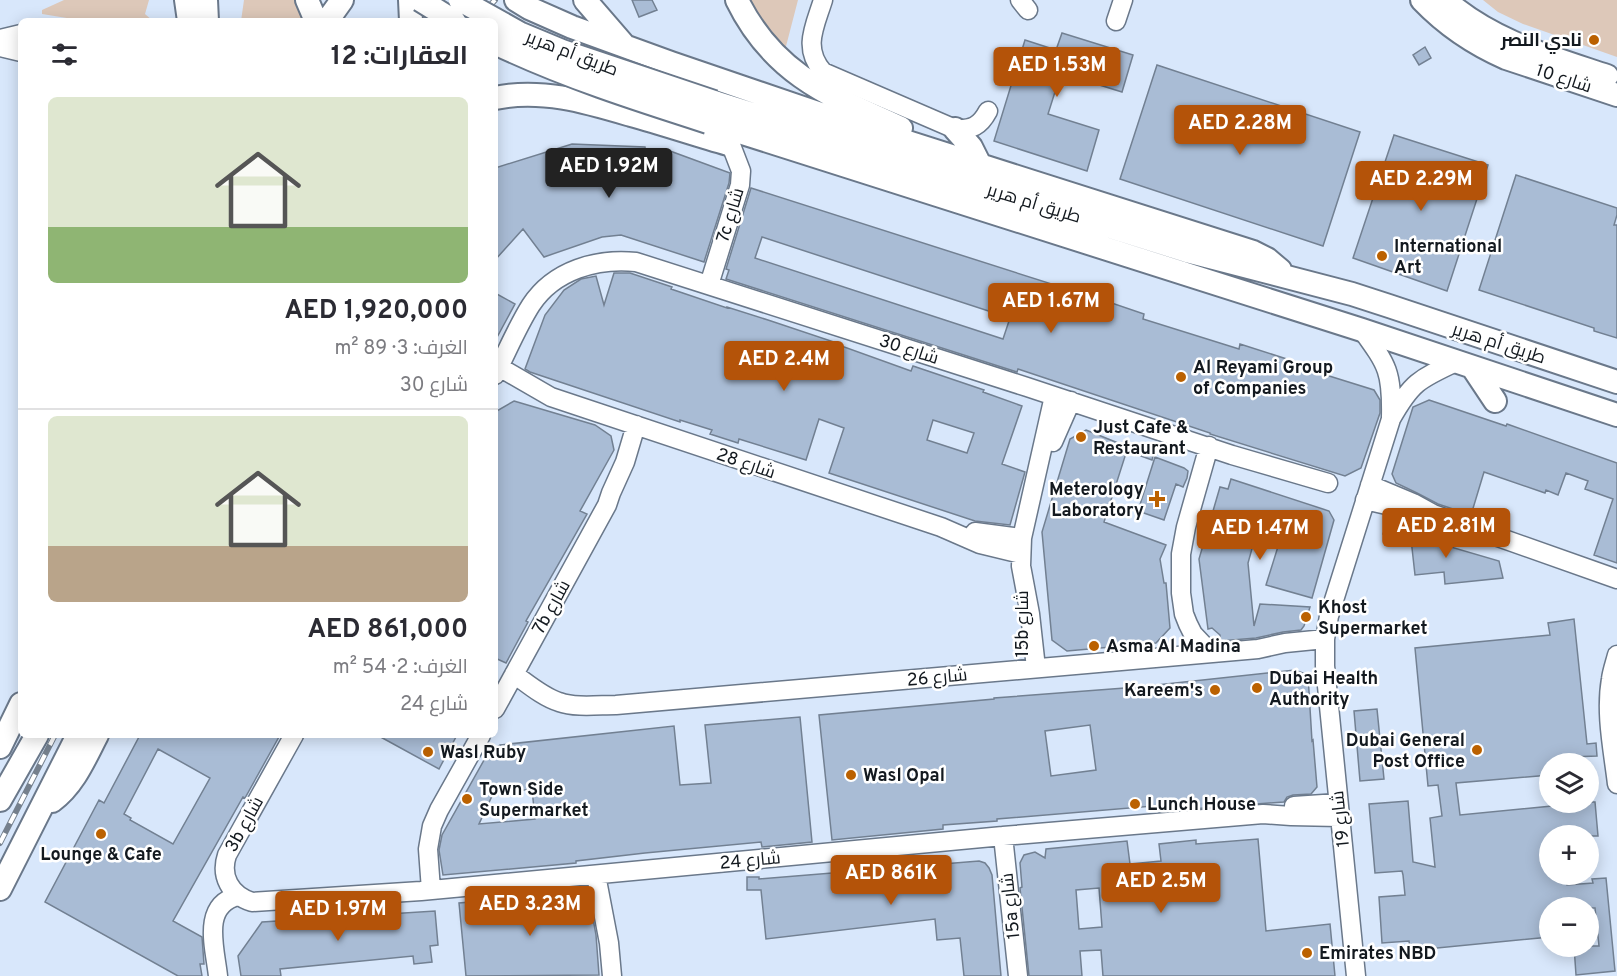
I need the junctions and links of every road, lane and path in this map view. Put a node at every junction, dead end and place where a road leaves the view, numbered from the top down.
1 (186, 0) edge
2 (206, 0) edge
3 (307, 0) edge
4 (342, 0) edge
5 (410, 0) edge
6 (420, 0) edge
7 (442, 0) edge
8 (460, 0) edge
9 (585, 0) edge
10 (737, 0) edge
11 (823, 0) edge
12 (1123, 0) edge
13 (1422, 0) edge
14 (1445, 0) edge
15 (526, 3) edge
16 (189, 18) edge
17 (207, 18) edge
18 (315, 18) edge
19 (329, 18) edge
20 (411, 18) edge
21 (441, 18) edge
22 (449, 18) edge
23 (492, 18) edge
24 (498, 21) edge
25 (1116, 21) dead end
26 (18, 35) edge
27 (0, 39) edge
28 (498, 44) edge
29 (624, 45) junction
30 (0, 47) edge
31 (498, 48) edge
32 (18, 50) edge
33 (1617, 79) edge
34 (1617, 95) edge
35 (498, 97) edge
36 (988, 111) dead end
37 (711, 112) junction
38 (955, 129) junction
39 (731, 145) junction
40 (949, 155) junction
41 (980, 165) junction
42 (1091, 182) dead end
43 (1061, 191) junction
44 (1287, 278) junction
45 (709, 285) junction
46 (1238, 292) junction
47 (1362, 330) junction
48 (1464, 365) junction
49 (498, 370) edge
50 (498, 375) edge
51 (1617, 382) edge
52 (1063, 398) junction
53 (1495, 401) dead end
54 (1617, 415) edge
55 (1391, 419) junction
56 (643, 428) junction
57 (1209, 446) junction
58 (1232, 455) junction
59 (1200, 477) junction
60 (1328, 483) dead end
61 (1367, 492) junction
62 (1021, 546) junction
63 (1617, 579) edge
64 (1325, 646) junction
65 (1211, 653) junction
66 (1617, 655) edge
67 (1029, 669) junction
68 (510, 681) junction
69 (498, 703) edge
70 (18, 710) edge
71 (35, 738) edge
72 (76, 738) edge
73 (96, 738) edge
74 (292, 738) edge
75 (479, 738) edge
76 (0, 747) edge
77 (1617, 784) edge
78 (0, 801) edge
79 (40, 808) junction
80 (1339, 810) junction
81 (1003, 836) junction
82 (603, 874) junction
83 (0, 889) edge
84 (426, 891) junction
85 (238, 896) junction
86 (218, 976) edge
87 (612, 976) edge
88 (1018, 976) edge
89 (1356, 976) edge

1 - 16 main road
2 - 17 main road
3 - 18 main road
4 - 19 main road
5 - 20 main road
6 - 22 main road, bridge
7 - 21 main road
8 - 23 main road, طريق أم هرير, bridge
9 - 29 main road
10 - 40 main road
11 - 38 street
12 - 25 street
13 - 34 main road, شارع 10
14 - 33 main road, شارع 10
15 - 29 main road
15 - 31 main road
24 - 37 main road, طريق أم هرير, bridge
26 - 27 street
28 - 37 main road, طريق أم هرير, bridge
29 - 40 main road
30 - 32 street
35 - 39 main road
36 - 38 street
37 - 44 main road, طريق أم هرير
37 - 46 main road, طريق أم هرير
38 - 41 main road
39 - 45 street, 7c شارع
39 - 46 main road
40 - 41 main road
41 - 43 main road
42 - 43 main road
43 - 44 main road
44 - 51 main road, طريق أم هرير
45 - 49 street, شارع 30
45 - 52 street, شارع 30
46 - 47 main road, طريق أم هرير
47 - 48 main road, طريق أم هرير
47 - 55 street, شارع 19
48 - 53 main road
48 - 54 main road, طريق أم هرير
48 - 55 street, شارع 19
50 - 56 street, شارع 28
52 - 57 street, شارع 30
52 - 62 street, 15b شارع
55 - 61 street, شارع 19
56 - 62 street, شارع 28
56 - 68 street, 7b شارع
57 - 58 street, شارع 30
57 - 59 street
58 - 59 street
58 - 60 street, شارع 30
59 - 65 street
61 - 63 street
61 - 64 street, شارع 19
62 - 67 street, 15b شارع
64 - 65 street, شارع 26
64 - 80 street, شارع 19
65 - 67 street, شارع 26
66 - 77 street
67 - 68 street, شارع 26
68 - 69 street, 7b شارع
70 - 76 main road
71 - 78 main road
72 - 79 main road
73 - 79 main road
74 - 85 street, 3b شارع
75 - 84 street
79 - 83 main road
80 - 81 street, شارع 24
80 - 89 street, شارع 19
81 - 82 street, شارع 24
81 - 88 street, 15a شارع
82 - 84 street, شارع 24
82 - 87 street
84 - 85 street, شارع 24
85 - 86 street

